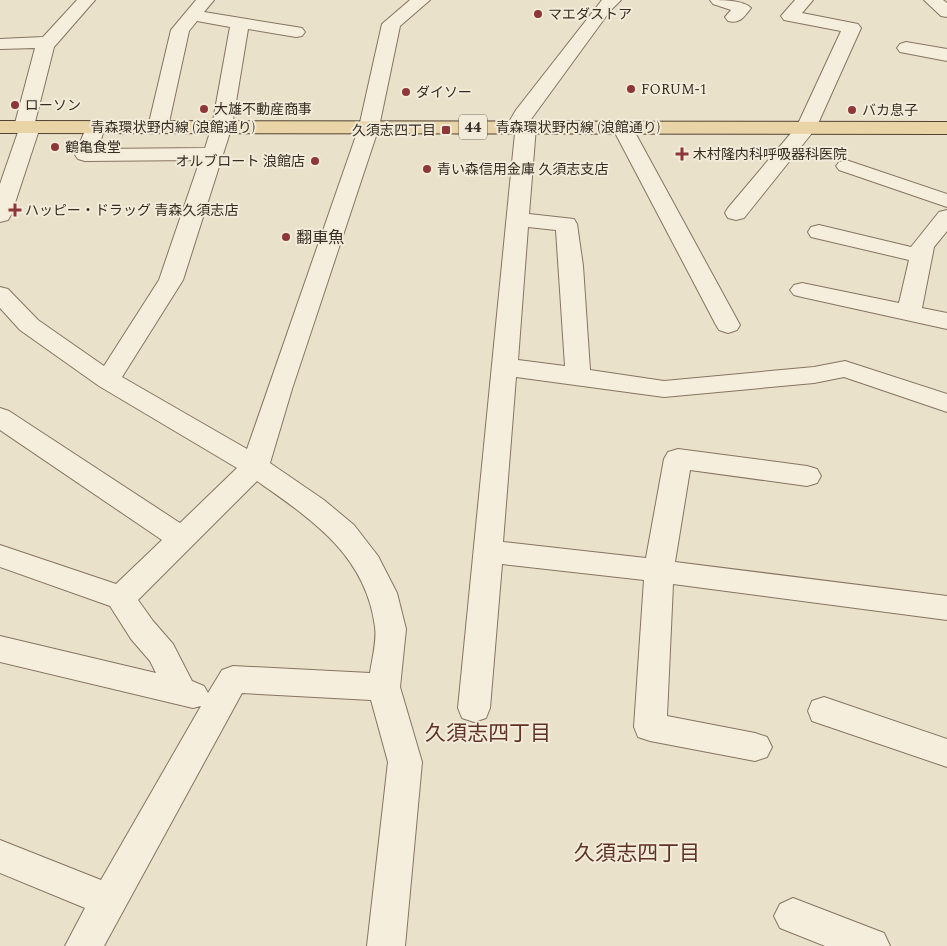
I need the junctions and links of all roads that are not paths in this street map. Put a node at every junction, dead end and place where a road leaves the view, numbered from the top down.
1 (86, 0) edge
2 (205, 0) edge
3 (422, 0) edge
4 (612, 0) edge
5 (719, 0) edge
6 (804, 0) edge
7 (933, 0) edge
8 (947, 12) edge
9 (192, 15) junction
10 (734, 17) dead end
11 (240, 23) junction
12 (296, 32) dead end
13 (49, 42) junction
14 (0, 44) edge
15 (906, 48) dead end
16 (947, 55) edge
17 (222, 126) junction
18 (0, 127) edge
19 (27, 127) junction
20 (95, 127) junction
21 (152, 127) junction
22 (370, 127) junction
23 (521, 127) junction
24 (622, 127) junction
25 (806, 128) junction
26 (947, 128) edge
27 (213, 154) junction
28 (137, 155) junction
29 (846, 166) dead end
30 (947, 201) edge
31 (736, 214) dead end
32 (0, 215) edge
33 (947, 217) edge
34 (518, 218) junction
35 (819, 232) dead end
36 (921, 256) junction
37 (802, 290) dead end
38 (0, 294) edge
39 (909, 313) junction
40 (947, 322) edge
41 (728, 325) dead end
42 (504, 367) junction
43 (578, 376) junction
44 (108, 380) junction
45 (947, 403) edge
46 (0, 417) edge
47 (255, 466) junction
48 (807, 476) dead end
49 (181, 538) junction
50 (488, 551) junction
51 (0, 556) edge
52 (659, 571) junction
53 (120, 598) junction
54 (947, 608) edge
55 (0, 649) edge
56 (384, 687) junction
57 (181, 692) junction
58 (221, 702) junction
59 (474, 708) dead end
60 (824, 711) dead end
61 (755, 747) dead end
62 (947, 753) edge
63 (0, 856) edge
64 (110, 901) junction
65 (793, 916) dead end
66 (84, 946) edge
67 (386, 946) edge
68 (871, 946) edge

1 - 13 street
2 - 9 street
3 - 22 street
4 - 23 street
5 - 10 street
6 - 25 street
7 - 8 street
9 - 11 street
9 - 21 street
11 - 12 street
11 - 17 street
13 - 14 street
13 - 19 street
15 - 16 street
17 - 21 main road, 青森環状野内線 (浪館通り) / 44
17 - 22 main road, 青森環状野内線 (浪館通り) / 44
17 - 27 street
18 - 19 main road, 青森環状野内線 (浪館通り) / 44
19 - 20 main road, 青森環状野内線 (浪館通り) / 44
19 - 32 street
20 - 21 main road, 青森環状野内線 (浪館通り) / 44
20 - 28 street
21 - 28 street
22 - 23 main road, 青森環状野内線 (浪館通り) / 44
22 - 47 street
23 - 24 main road, 青森環状野内線 (浪館通り) / 44
23 - 34 street
24 - 25 main road, 青森環状野内線 (浪館通り) / 44
24 - 41 street
25 - 26 main road, 青森環状野内線 (浪館通り) / 44
25 - 31 street
27 - 28 street
27 - 44 street
29 - 30 street
33 - 36 street
34 - 42 street
34 - 43 street
35 - 36 street
36 - 39 street
37 - 39 street
38 - 44 street
39 - 40 street
42 - 43 street
42 - 50 street
43 - 45 street
44 - 47 street
46 - 49 street
47 - 49 street
47 - 56 street
48 - 52 street
49 - 53 street
50 - 52 street
50 - 59 street
51 - 53 street
52 - 54 street
52 - 61 street
53 - 57 street
55 - 57 street
56 - 58 street
56 - 67 street
57 - 58 street
58 - 64 street
60 - 62 street
63 - 64 street
64 - 66 street
65 - 68 street

